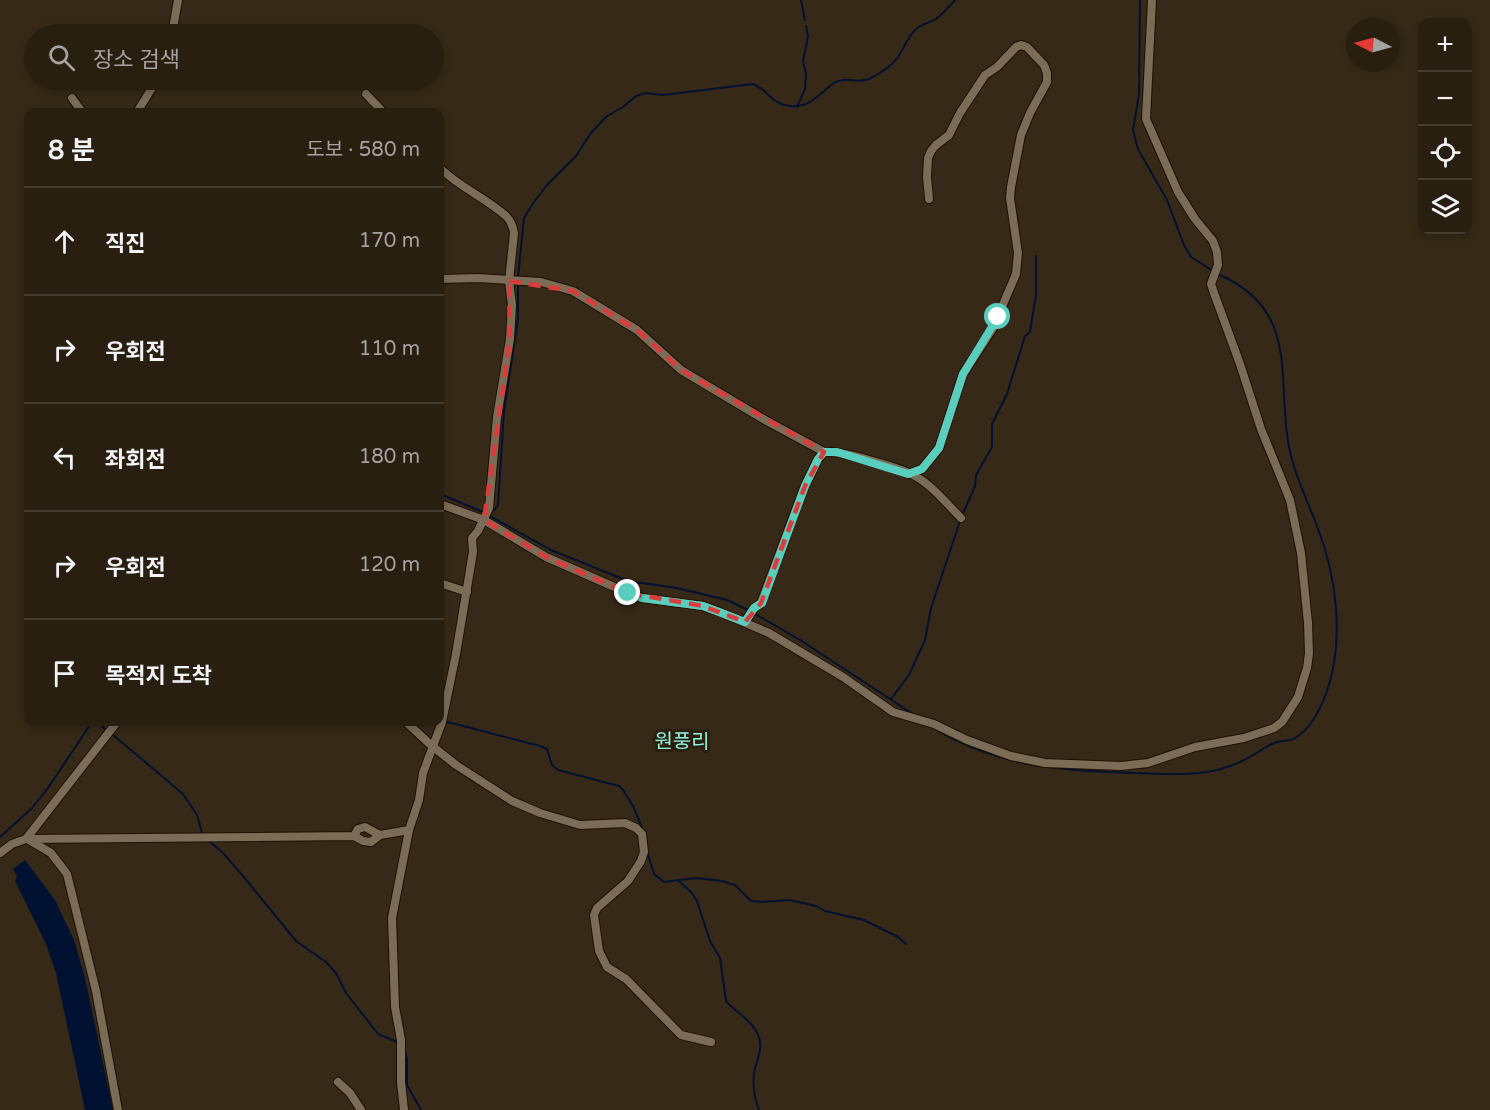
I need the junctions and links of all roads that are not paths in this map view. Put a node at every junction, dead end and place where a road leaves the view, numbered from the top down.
1 (178, 0) edge
2 (1152, 0) edge
3 (174, 24) edge
4 (151, 90) edge
5 (366, 94) dead end
6 (72, 98) dead end
7 (79, 108) edge
8 (140, 108) edge
9 (379, 108) edge
10 (444, 171) edge
11 (929, 199) dead end
12 (444, 279) edge
13 (509, 281) junction
14 (824, 452) junction
15 (908, 474) junction
16 (444, 505) edge
17 (961, 518) dead end
18 (484, 520) junction
19 (444, 584) edge
20 (466, 592) junction
21 (745, 622) junction
22 (444, 712) edge
23 (114, 726) edge
24 (410, 726) edge
25 (440, 726) edge
26 (432, 746) junction
27 (409, 830) junction
28 (26, 839) junction
29 (0, 853) edge
30 (711, 1042) dead end
31 (338, 1082) dead end
32 (118, 1110) edge
33 (361, 1110) edge
34 (404, 1110) edge

1 - 3 street
2 - 21 street
4 - 8 street
5 - 9 street
6 - 7 street
10 - 13 street
11 - 15 street
12 - 13 street
13 - 14 street
13 - 18 street
14 - 15 street
14 - 21 street
15 - 17 street
16 - 18 street
18 - 20 street
18 - 21 street
19 - 20 street
20 - 22 street
23 - 28 street
24 - 26 street
25 - 26 street
26 - 27 street
26 - 30 street
27 - 28 street
27 - 34 street
28 - 29 street
28 - 32 street
31 - 33 street

